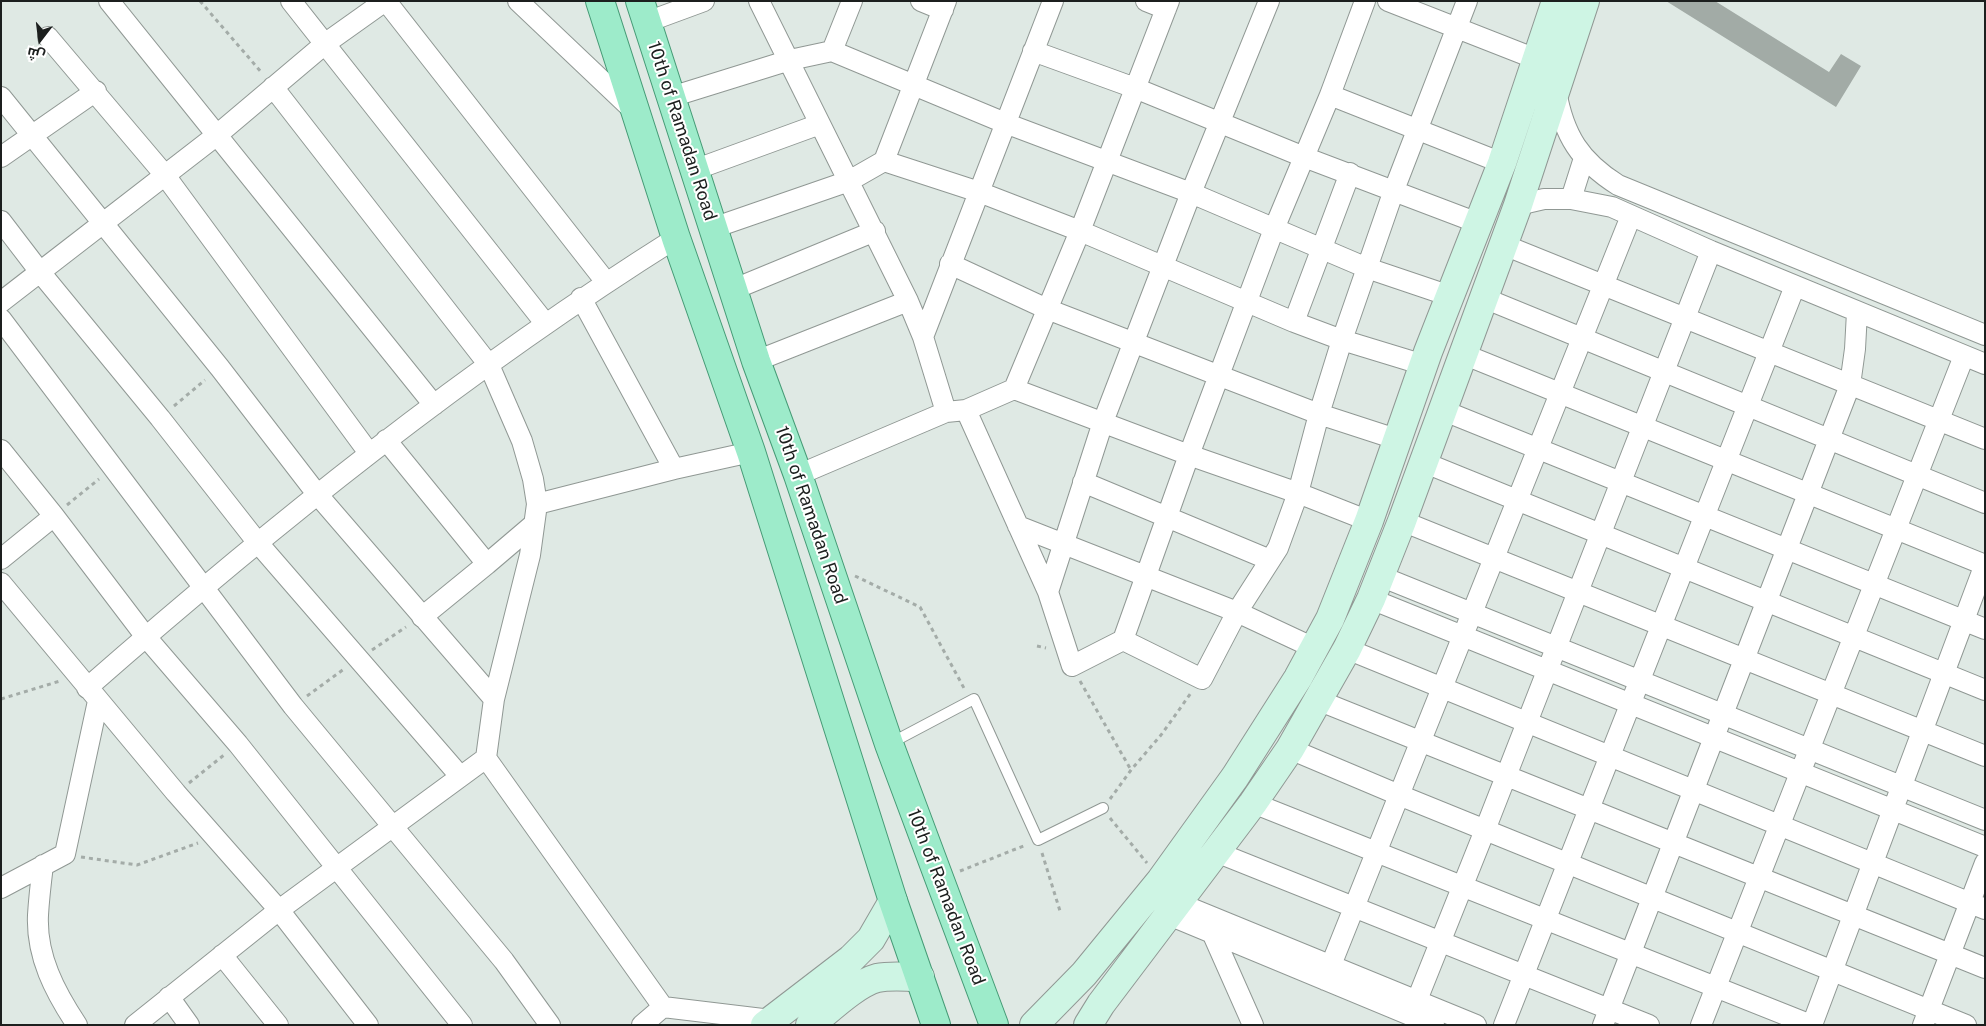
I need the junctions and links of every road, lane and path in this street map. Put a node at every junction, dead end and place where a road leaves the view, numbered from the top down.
1 (109, 1) edge
2 (200, 1) edge
3 (291, 1) edge
4 (386, 1) edge
5 (518, 1) edge
6 (600, 1) edge
7 (704, 1) edge
8 (759, 1) edge
9 (852, 1) edge
10 (921, 1) edge
11 (1053, 1) edge
12 (1146, 1) edge
13 (1269, 1) edge
14 (1365, 1) edge
15 (1388, 1) edge
16 (1467, 1) edge
17 (1556, 1) edge
18 (1584, 1) edge
19 (1168, 5) edge
20 (945, 6) edge
21 (644, 13) edge
22 (1457, 30) junction
23 (48, 37) dead end
24 (326, 43) junction
25 (832, 51) junction
26 (1033, 51) junction
27 (1536, 59) junction
28 (790, 60) junction
29 (623, 77) junction
30 (912, 86) junction
31 (273, 87) junction
32 (1135, 88) junction
33 (1556, 91) junction
34 (96, 92) junction
35 (1330, 95) junction
36 (1, 97) edge
37 (671, 97) junction
38 (634, 111) junction
39 (1220, 121) junction
40 (1005, 123) junction
41 (820, 124) junction
42 (1418, 129) junction
43 (33, 134) junction
44 (217, 135) junction
45 (1304, 157) junction
46 (1, 158) edge
47 (1584, 158) junction
48 (1106, 160) junction
49 (884, 161) junction
50 (1502, 163) junction
51 (694, 170) junction
52 (1350, 173) junction
53 (164, 174) junction
54 (849, 181) junction
55 (1394, 190) junction
56 (979, 192) junction
57 (1191, 193) junction
58 (1571, 198) junction
59 (1518, 205) junction
60 (1631, 216) junction
61 (1, 221) edge
62 (1478, 223) junction
63 (102, 224) junction
64 (713, 228) junction
65 (1274, 229) junction
66 (876, 231) junction
67 (1080, 231) junction
68 (676, 238) junction
69 (1504, 245) junction
70 (1320, 248) junction
71 (1711, 251) junction
72 (950, 264) junction
73 (1163, 268) junction
74 (1367, 268) junction
75 (40, 272) junction
76 (606, 282) junction
77 (1605, 286) junction
78 (1795, 286) junction
79 (732, 290) junction
80 (1450, 296) junction
81 (581, 298) junction
82 (1484, 298) junction
83 (908, 300) junction
84 (1, 302) edge
85 (1247, 302) junction
86 (1047, 309) junction
87 (1857, 312) junction
88 (1, 318) edge
89 (1685, 318) junction
90 (1294, 322) junction
91 (546, 323) junction
92 (1985, 334) edge
93 (923, 337) junction
94 (1584, 338) junction
95 (1342, 340) junction
96 (1134, 343) junction
97 (1769, 352) junction
98 (1463, 354) junction
99 (1964, 356) junction
100 (756, 361) junction
101 (1985, 364) edge
102 (489, 365) junction
103 (1424, 365) junction
104 (220, 368) junction
105 (1664, 372) junction
106 (1220, 376) junction
107 (1850, 385) junction
108 (1014, 389) junction
109 (1561, 394) junction
110 (434, 405) junction
111 (1748, 406) junction
112 (966, 410) junction
113 (1442, 410) junction
114 (946, 412) junction
115 (1319, 414) junction
116 (160, 418) junction
117 (1939, 420) junction
118 (1103, 422) junction
119 (1642, 427) junction
120 (1829, 439) junction
121 (1985, 439) edge
122 (386, 440) junction
123 (1399, 440) junction
124 (1539, 449) junction
125 (1, 450) edge
126 (751, 452) junction
127 (369, 453) junction
128 (1189, 455) junction
129 (1726, 460) junction
130 (1423, 462) junction
131 (114, 468) junction
132 (674, 469) junction
133 (798, 475) junction
134 (1917, 476) junction
135 (1083, 482) junction
136 (1621, 482) junction
137 (1298, 493) junction
138 (1808, 493) junction
139 (316, 494) junction
140 (1518, 500) junction
141 (1985, 503) edge
142 (537, 504) junction
143 (54, 516) junction
144 (1704, 516) junction
145 (1166, 518) junction
146 (1369, 521) junction
147 (1402, 521) junction
148 (534, 524) junction
149 (1018, 526) junction
150 (1896, 529) junction
151 (1601, 534) junction
152 (1064, 542) junction
153 (258, 543) junction
154 (1786, 549) junction
155 (1495, 559) junction
156 (1, 560) edge
157 (1270, 560) junction
158 (487, 564) junction
159 (828, 564) junction
160 (1985, 565) edge
161 (1684, 568) junction
162 (1146, 575) junction
163 (1, 583) edge
164 (1874, 584) junction
165 (206, 588) junction
166 (1375, 588) junction
167 (1048, 592) junction
168 (1578, 592) junction
169 (1766, 601) junction
170 (1237, 612) junction
171 (1472, 613) junction
172 (422, 617) junction
173 (1964, 620) junction
174 (1661, 626) junction
175 (1985, 629) edge
176 (1463, 636) junction
177 (146, 637) junction
178 (1854, 637) junction
179 (1123, 640) junction
180 (1556, 647) junction
181 (1314, 648) junction
182 (1347, 649) junction
183 (357, 659) junction
184 (1744, 659) junction
185 (1072, 666) junction
186 (1548, 670) junction
187 (1944, 673) junction
188 (1202, 678) junction
189 (1639, 681) junction
190 (87, 688) junction
191 (1442, 690) junction
192 (1985, 690) edge
193 (1831, 694) junction
194 (1, 699) edge
195 (494, 699) junction
196 (974, 699) junction
197 (1320, 701) junction
198 (1630, 704) junction
199 (293, 706) junction
200 (1723, 714) junction
201 (1527, 724) junction
202 (1922, 730) junction
203 (1714, 737) junction
204 (1421, 741) junction
205 (238, 744) junction
206 (889, 744) junction
207 (1290, 749) junction
208 (1809, 749) junction
209 (1985, 756) edge
210 (1609, 757) junction
211 (486, 758) junction
212 (1131, 770) junction
213 (1800, 772) junction
214 (460, 776) junction
215 (1506, 776) junction
216 (1901, 786) junction
217 (1693, 791) junction
218 (176, 793) junction
219 (1399, 796) junction
220 (1253, 803) junction
221 (1103, 808) junction
222 (1589, 809) junction
223 (1892, 810) junction
224 (1985, 820) edge
225 (1779, 826) junction
226 (391, 827) junction
227 (1485, 830) junction
228 (215, 837) junction
229 (1038, 840) junction
230 (1674, 843) junction
231 (1985, 847) edge
232 (1216, 852) junction
233 (1376, 852) junction
234 (65, 854) junction
235 (1985, 863) edge
236 (1567, 864) junction
237 (1872, 864) junction
238 (43, 865) junction
239 (339, 868) junction
240 (1759, 877) junction
241 (938, 879) junction
242 (1161, 880) junction
243 (3, 883) edge
244 (1462, 887) junction
245 (1652, 898) junction
246 (894, 901) junction
247 (1977, 906) edge
248 (1354, 907) junction
249 (1173, 909) junction
250 (279, 910) junction
251 (1060, 911) dead end
252 (1204, 914) junction
253 (1853, 915) junction
254 (1545, 919) junction
255 (1737, 932) junction
256 (1212, 934) junction
257 (1440, 942) junction
258 (1631, 953) junction
259 (1950, 954) junction
260 (222, 955) junction
261 (1985, 968) edge
262 (1832, 970) junction
263 (1328, 972) junction
264 (1523, 975) junction
265 (920, 977) junction
266 (1716, 987) junction
267 (169, 997) junction
268 (663, 1007) junction
269 (1414, 1008) junction
270 (1606, 1017) edge
271 (1926, 1017) edge
272 (768, 1023) edge
273 (77, 1025) edge
274 (135, 1025) edge
275 (189, 1025) edge
276 (278, 1025) edge
277 (368, 1025) edge
278 (462, 1025) edge
279 (550, 1025) edge
280 (642, 1025) edge
281 (810, 1025) edge
282 (936, 1025) edge
283 (994, 1025) edge
284 (1034, 1025) edge
285 (1088, 1025) edge
286 (1253, 1025) edge
287 (1434, 1025) edge
288 (1476, 1025) edge
289 (1504, 1025) edge
290 (1649, 1025) edge
291 (1701, 1025) edge
292 (1811, 1025) edge
293 (1966, 1025) edge

1 - 44 street
2 - 31 path
3 - 24 street
4 - 24 street
4 - 76 street
5 - 38 street
6 - 29 main road, 10th of Ramadan Road
7 - 21 street
8 - 28 street
9 - 25 street
10 - 20 street
11 - 26 street
12 - 19 street
13 - 39 street
14 - 35 street
15 - 22 street
16 - 22 street
17 - 27 main road
18 - 33 main road
19 - 32 street
20 - 30 street
21 - 29 main road
21 - 37 main road, 10th of Ramadan Road
22 - 27 street
22 - 42 street
23 - 34 street
24 - 31 street
24 - 91 street
25 - 28 street
25 - 30 street
26 - 32 street
26 - 40 street
27 - 50 main road
28 - 37 street
28 - 41 street
29 - 38 main road, 10th of Ramadan Road
30 - 40 street
30 - 49 street
31 - 44 street
31 - 102 street
32 - 39 street
32 - 48 street
33 - 47 street
33 - 59 main road
34 - 43 street
34 - 53 street
35 - 42 street
35 - 45 street
36 - 43 street
37 - 51 main road, 10th of Ramadan Road
38 - 68 main road, 10th of Ramadan Road
39 - 45 street
39 - 57 street
40 - 48 street
40 - 56 street
41 - 51 street
41 - 54 street
42 - 50 street
42 - 55 street
43 - 46 street
43 - 63 street
44 - 53 street
44 - 110 street
45 - 52 street
45 - 65 street
47 - 58 street
47 - 92 street
48 - 57 street
48 - 67 street
49 - 54 street
49 - 56 street
50 - 62 main road
51 - 64 main road, 10th of Ramadan Road
52 - 55 street
52 - 70 street
53 - 63 street
53 - 127 street
54 - 64 street
54 - 66 street
55 - 62 street
55 - 74 street
56 - 67 street
56 - 72 street
57 - 65 street
57 - 73 street
58 - 59 street
58 - 60 street
59 - 69 main road
60 - 71 street
60 - 77 street
61 - 75 street
62 - 80 main road
63 - 75 street
63 - 104 street
64 - 79 main road, 10th of Ramadan Road
65 - 70 street
65 - 85 street
66 - 79 street
66 - 83 street
67 - 73 street
67 - 86 street
68 - 76 street
68 - 126 main road, 10th of Ramadan Road
69 - 77 street
69 - 82 main road
70 - 74 street
70 - 90 street
71 - 78 street
71 - 89 street
72 - 86 street
72 - 93 street
73 - 85 street
73 - 96 street
74 - 80 street
74 - 95 street
75 - 84 street
75 - 116 street
76 - 81 street
77 - 89 street
77 - 94 street
78 - 87 street
78 - 97 street
79 - 100 main road, 10th of Ramadan Road
80 - 103 main road
81 - 91 street
81 - 132 street
82 - 94 street
82 - 98 main road
83 - 93 street
83 - 100 street
85 - 90 street
85 - 106 street
86 - 96 street
86 - 108 street
87 - 99 street
87 - 107 street
88 - 131 street
89 - 97 street
89 - 105 street
90 - 95 street
91 - 102 street
93 - 114 street
94 - 105 street
94 - 109 street
95 - 103 street
95 - 115 street
96 - 106 street
96 - 118 street
97 - 107 street
97 - 111 street
98 - 109 street
98 - 113 main road
99 - 101 street
99 - 117 street
100 - 133 main road, 10th of Ramadan Road
102 - 110 street
102 - 142 street
103 - 123 main road
104 - 116 path
104 - 139 street
105 - 111 street
105 - 119 street
106 - 115 street
106 - 128 street
107 - 117 street
107 - 120 street
108 - 112 street
108 - 118 street
109 - 119 street
109 - 124 street
110 - 122 street
111 - 120 street
111 - 129 street
112 - 114 street
112 - 149 street
113 - 124 street
113 - 130 main road
114 - 133 street
115 - 123 street
115 - 137 street
116 - 153 street
117 - 121 street
117 - 134 street
118 - 128 street
118 - 135 street
119 - 129 street
119 - 136 street
120 - 134 street
120 - 138 street
122 - 127 street
122 - 158 street
123 - 146 main road
124 - 136 street
124 - 140 street
125 - 143 street
126 - 132 street
126 - 246 main road, 10th of Ramadan Road
127 - 139 street
128 - 137 street
128 - 145 street
129 - 138 street
129 - 144 street
130 - 140 street
130 - 147 main road
131 - 143 path
131 - 165 street
132 - 142 street
133 - 159 main road, 10th of Ramadan Road
134 - 141 street
134 - 150 street
135 - 145 street
135 - 152 street
136 - 144 street
136 - 151 street
137 - 146 street
137 - 157 street
138 - 150 street
138 - 154 street
139 - 153 street
139 - 172 street
140 - 151 street
140 - 155 street
142 - 148 street
143 - 156 street
143 - 177 street
144 - 154 street
144 - 161 street
145 - 157 street
145 - 162 street
146 - 181 main road
147 - 155 street
147 - 166 main road
148 - 158 street
148 - 195 street
149 - 152 street
149 - 167 street
150 - 160 street
150 - 164 street
151 - 161 street
151 - 168 street
152 - 162 street
152 - 167 street
153 - 165 street
153 - 183 street
154 - 164 street
154 - 169 street
155 - 168 street
155 - 171 street
157 - 170 street
158 - 172 street
159 - 196 path
159 - 206 main road, 10th of Ramadan Road
160 - 173 street
161 - 169 street
161 - 174 street
162 - 170 street
162 - 179 street
163 - 190 street
164 - 173 street
164 - 178 street
165 - 177 street
165 - 199 street
166 - 171 street
166 - 176 street
166 - 182 main road
167 - 185 street
168 - 174 street
168 - 180 street
169 - 178 street
169 - 184 street
170 - 181 street
170 - 188 street
171 - 176 street
171 - 180 street
172 - 183 path
172 - 195 street
173 - 175 street
173 - 187 street
174 - 184 street
174 - 189 street
176 - 186 street
176 - 191 street
177 - 190 street
177 - 205 street
178 - 187 street
178 - 193 street
179 - 185 street
179 - 188 street
180 - 186 street
180 - 189 street
181 - 242 main road
182 - 191 street
182 - 197 main road
183 - 199 path
183 - 214 street
184 - 193 street
184 - 200 street
185 - 212 path
186 - 198 street
186 - 201 street
187 - 192 street
187 - 202 street
188 - 212 path
189 - 198 street
189 - 200 street
190 - 194 path
190 - 218 street
190 - 234 street
191 - 201 street
191 - 204 street
193 - 202 street
193 - 208 street
195 - 211 street
196 - 206 lane
196 - 229 lane
197 - 204 street
197 - 207 main road
198 - 203 street
198 - 210 street
199 - 226 street
200 - 203 street
200 - 208 street
201 - 210 street
201 - 215 street
202 - 209 street
202 - 216 street
203 - 213 street
203 - 217 street
204 - 215 street
204 - 219 street
205 - 218 path
205 - 239 street
206 - 241 main road, 10th of Ramadan Road
207 - 219 street
207 - 220 main road
208 - 213 street
208 - 216 street
210 - 217 street
210 - 222 street
211 - 214 street
211 - 268 street
212 - 221 path
213 - 223 street
213 - 225 street
214 - 226 street
215 - 222 street
215 - 227 street
216 - 223 street
216 - 224 street
217 - 225 street
217 - 230 street
218 - 228 street
219 - 227 street
219 - 233 street
220 - 232 main road
220 - 233 street
221 - 229 lane
221 - 242 path
222 - 230 street
222 - 236 street
223 - 231 street
223 - 237 street
225 - 237 street
225 - 240 street
226 - 239 street
226 - 279 street
227 - 236 street
227 - 244 street
228 - 234 path
228 - 250 street
229 - 241 path
229 - 251 path
230 - 240 street
230 - 245 street
232 - 248 street
232 - 249 main road
233 - 244 street
233 - 248 street
234 - 238 street
235 - 247 street
236 - 245 street
236 - 254 street
237 - 247 street
237 - 253 street
238 - 243 street
238 - 273 street
239 - 250 street
239 - 278 street
240 - 253 street
240 - 255 street
241 - 283 main road, 10th of Ramadan Road
242 - 284 main road
244 - 254 street
244 - 257 street
245 - 255 street
245 - 258 street
246 - 265 main road, 10th of Ramadan Road
246 - 272 main road
247 - 259 street
248 - 257 street
248 - 263 street
249 - 252 street
249 - 256 street
249 - 285 main road
250 - 260 street
250 - 277 street
252 - 256 street
252 - 263 street
253 - 259 street
253 - 262 street
254 - 258 street
254 - 264 street
255 - 262 street
255 - 266 street
256 - 263 street
256 - 286 street
257 - 264 street
257 - 269 street
258 - 266 street
258 - 270 street
259 - 261 street
259 - 271 street
260 - 267 street
260 - 276 street
262 - 271 street
262 - 292 street
263 - 269 street
264 - 270 street
264 - 289 street
265 - 281 main road
265 - 282 main road, 10th of Ramadan Road
266 - 291 street
266 - 292 street
267 - 274 street
267 - 275 street
268 - 272 street
268 - 280 street
269 - 287 street
269 - 288 street
270 - 290 street
271 - 293 street

